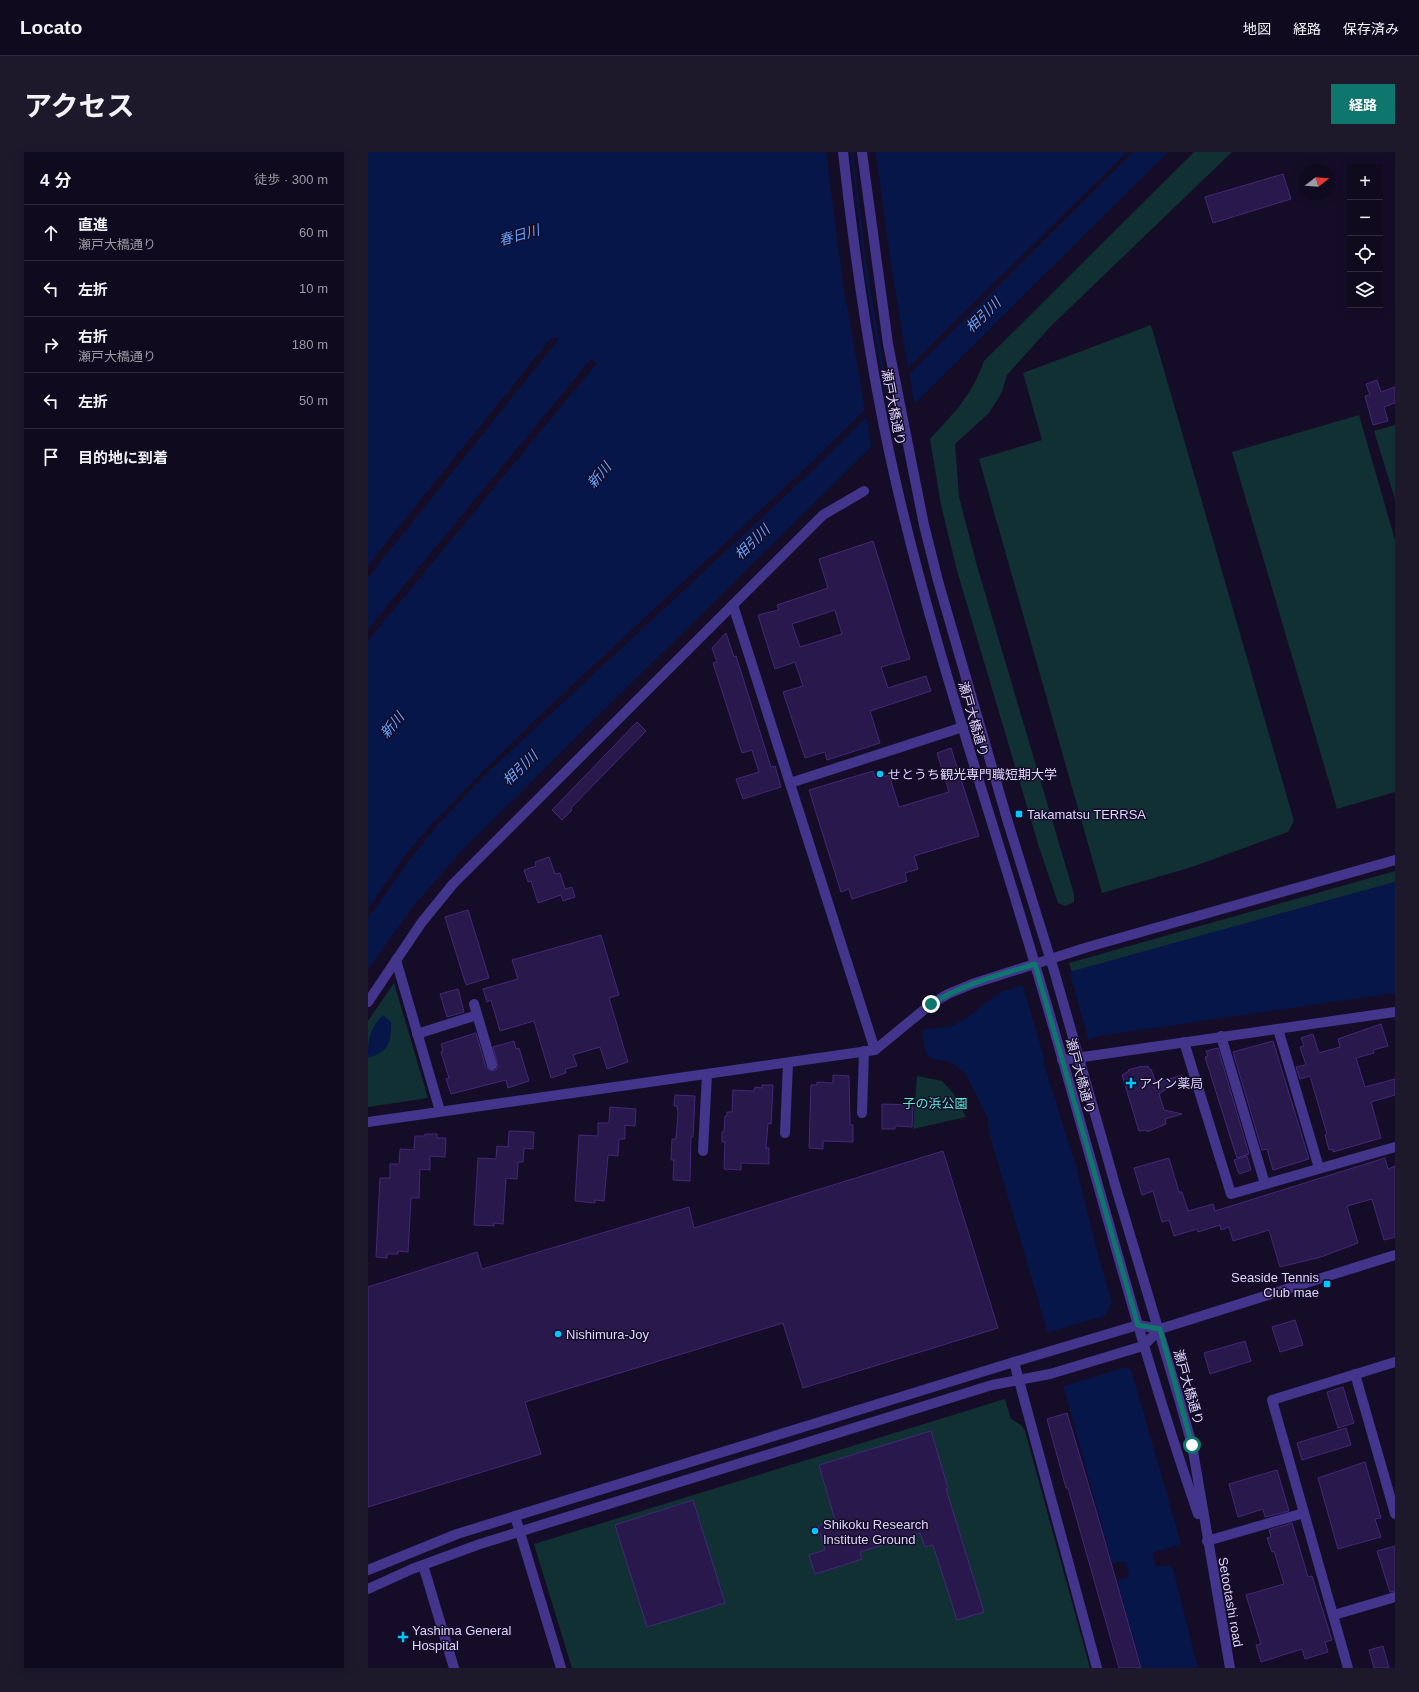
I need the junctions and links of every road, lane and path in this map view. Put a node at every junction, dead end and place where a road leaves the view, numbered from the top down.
1 (842, 152) edge
2 (862, 152) edge
3 (864, 491) dead end
4 (733, 605) junction
5 (963, 726) junction
6 (790, 783) junction
7 (1395, 860) edge
8 (1050, 959) junction
9 (396, 960) junction
10 (1035, 964) junction
11 (368, 1002) edge
12 (474, 1004) dead end
13 (1395, 1013) edge
14 (477, 1015) junction
15 (1278, 1029) junction
16 (417, 1034) junction
17 (1221, 1036) junction
18 (1184, 1042) junction
19 (875, 1050) junction
20 (864, 1051) junction
21 (1077, 1052) junction
22 (1062, 1057) junction
23 (788, 1062) junction
24 (492, 1064) dead end
25 (707, 1074) junction
26 (440, 1111) junction
27 (862, 1113) dead end
28 (368, 1122) edge
29 (785, 1133) dead end
30 (1395, 1147) edge
31 (703, 1151) dead end
32 (1319, 1168) junction
33 (1265, 1184) junction
34 (1395, 1255) edge
35 (1138, 1325) junction
36 (1160, 1329) junction
37 (1143, 1346) junction
38 (1014, 1362) junction
39 (1395, 1362) edge
40 (1355, 1374) junction
41 (1019, 1380) junction
42 (1304, 1513) junction
43 (1395, 1514) edge
44 (515, 1516) junction
45 (519, 1532) junction
46 (1207, 1541) junction
47 (423, 1565) junction
48 (368, 1570) edge
49 (368, 1589) edge
50 (1395, 1597) edge
51 (1334, 1615) junction
52 (454, 1668) edge
53 (561, 1668) edge
54 (1097, 1668) edge
55 (1230, 1668) edge
56 (1348, 1668) edge

1 - 5 street, 瀬戸大橋通り
2 - 8 street, 瀬戸大橋通り
3 - 4 street
4 - 6 street
4 - 9 street
5 - 6 street
5 - 10 street, 瀬戸大橋通り
6 - 19 street
7 - 8 street
8 - 10 street
8 - 21 street, 瀬戸大橋通り
9 - 11 street
9 - 16 street
10 - 19 street
10 - 22 street, 瀬戸大橋通り
12 - 14 street
13 - 15 street
14 - 16 street
14 - 24 street
15 - 17 street
15 - 32 street
16 - 26 street
17 - 18 street
17 - 33 street
18 - 21 street
18 - 33 street
19 - 20 street
20 - 23 street
20 - 27 street
21 - 22 street
21 - 36 street, 瀬戸大橋通り
22 - 35 street, 瀬戸大橋通り
23 - 25 street
23 - 29 street
25 - 26 street
25 - 31 street
26 - 28 street
30 - 32 street
32 - 33 street
34 - 36 street
35 - 36 street
35 - 37 street, 瀬戸大橋通り
35 - 38 street
36 - 37 street
36 - 46 street, 瀬戸大橋通り
37 - 41 street
37 - 46 street, 瀬戸大橋通り
38 - 41 street
38 - 44 street
39 - 40 street
40 - 42 street
40 - 43 street
41 - 45 street
41 - 54 street
42 - 46 street
42 - 51 street
44 - 45 street
44 - 48 street
45 - 47 street
45 - 53 street
46 - 55 street, Setootashi road
47 - 49 street
47 - 52 street
50 - 51 street
51 - 56 street

